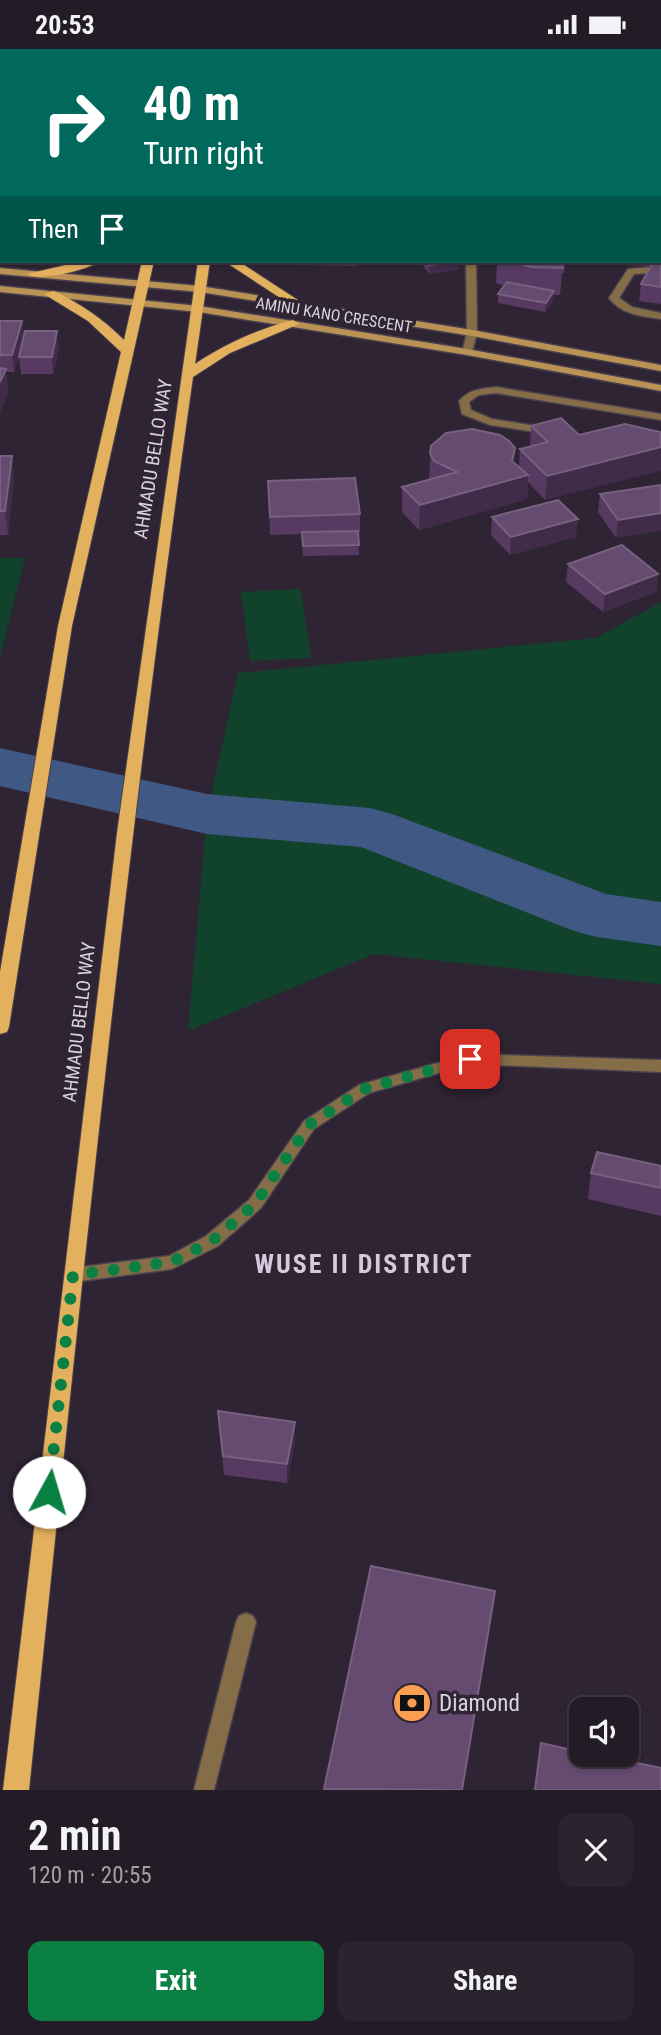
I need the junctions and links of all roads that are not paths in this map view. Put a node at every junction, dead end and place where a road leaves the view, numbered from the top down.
1 (88, 263) edge
2 (148, 263) edge
3 (204, 263) edge
4 (233, 263) edge
5 (471, 263) edge
6 (661, 269) edge
7 (0, 271) edge
8 (33, 274) junction
9 (144, 284) junction
10 (0, 289) edge
11 (200, 289) junction
12 (50, 294) junction
13 (139, 303) junction
14 (301, 306) junction
15 (199, 309) junction
16 (661, 316) edge
17 (292, 324) junction
18 (472, 333) junction
19 (128, 352) junction
20 (467, 352) junction
21 (661, 368) edge
22 (189, 374) junction
23 (661, 388) edge
24 (661, 417) edge
25 (558, 432) edge
26 (0, 1027) edge
27 (661, 1066) edge
28 (73, 1275) junction
29 (246, 1622) dead end
30 (16, 1790) edge
31 (204, 1790) edge

1 - 8 main road
2 - 9 main road
3 - 11 main road, AHMADU BELLO WAY
4 - 14 main road
5 - 18 street
6 - 16 street
7 - 8 street, AMINU KANO CRESCENT
8 - 9 street, AMINU KANO CRESCENT
9 - 11 street, AMINU KANO CRESCENT
9 - 13 main road
10 - 12 street, AMINU KANO CRESCENT
11 - 14 street, AMINU KANO CRESCENT
11 - 15 main road, AHMADU BELLO WAY
12 - 13 street, AMINU KANO CRESCENT
12 - 19 main road
13 - 15 street, AMINU KANO CRESCENT
13 - 19 main road
14 - 18 street, AMINU KANO CRESCENT
15 - 17 street, AMINU KANO CRESCENT
15 - 22 main road, AHMADU BELLO WAY
17 - 20 street, AMINU KANO CRESCENT
17 - 22 main road
18 - 20 street
18 - 21 street, AMINU KANO CRESCENT
19 - 26 main road
20 - 23 street, AMINU KANO CRESCENT
22 - 28 main road, AHMADU BELLO WAY
24 - 25 street
27 - 28 street
28 - 30 main road, AHMADU BELLO WAY
29 - 31 street

